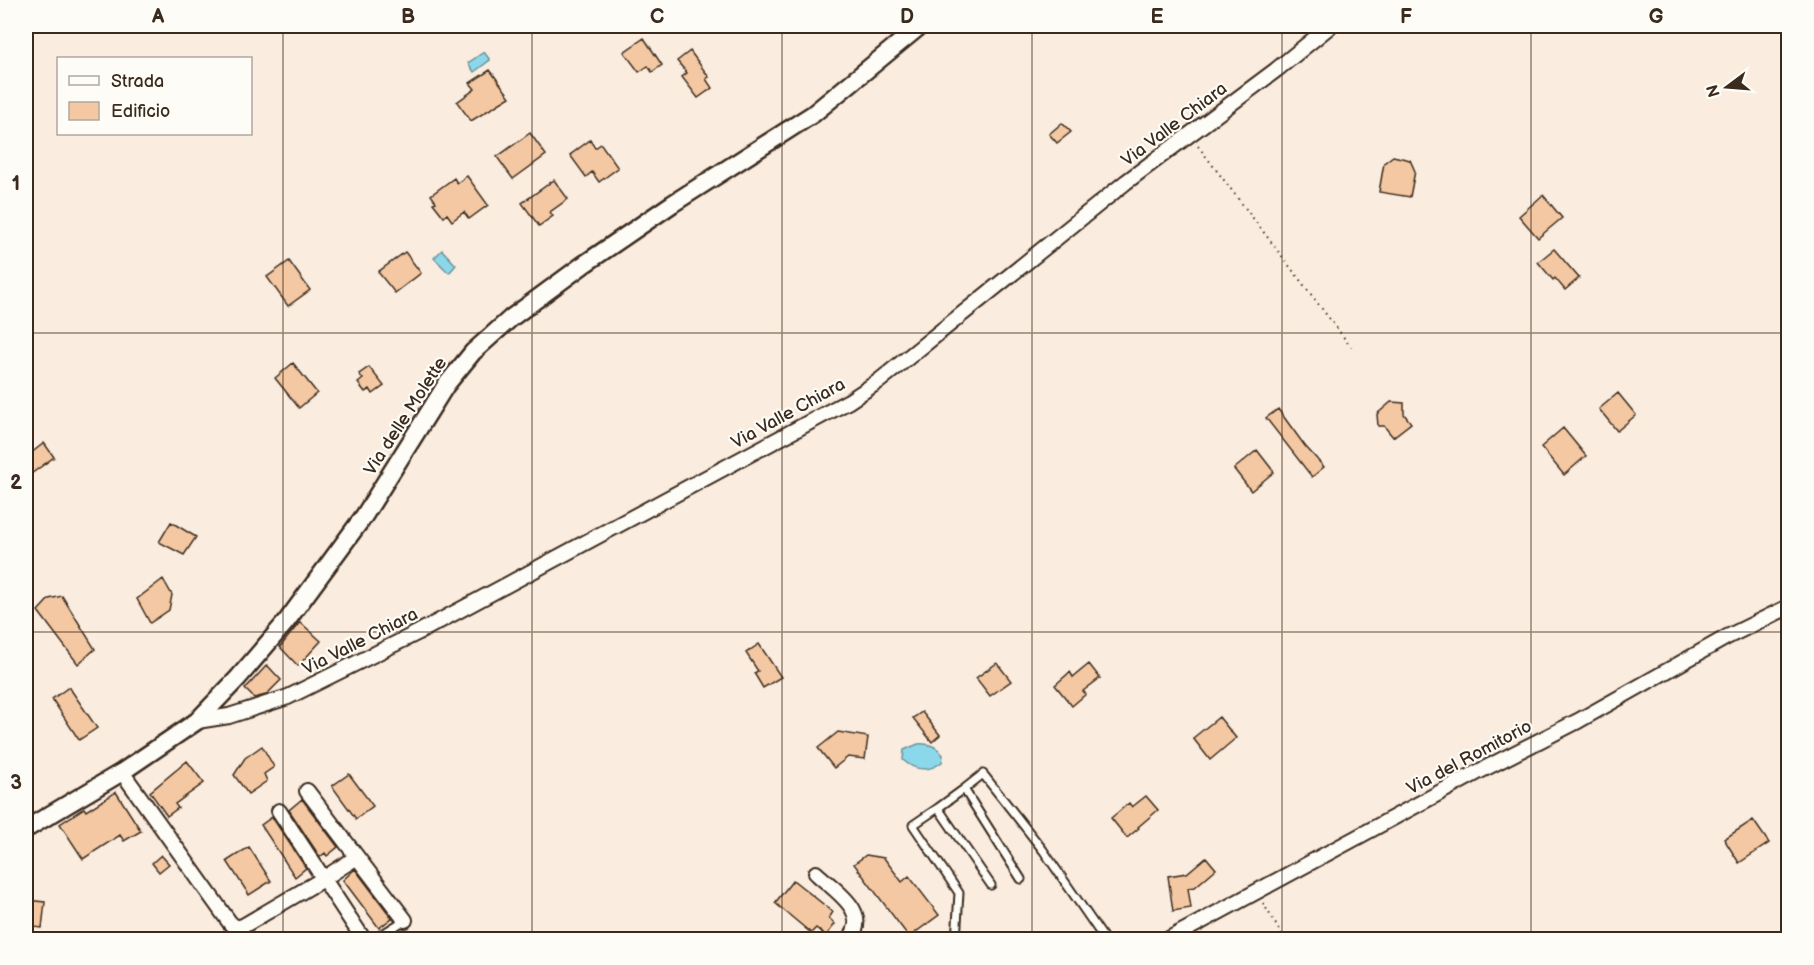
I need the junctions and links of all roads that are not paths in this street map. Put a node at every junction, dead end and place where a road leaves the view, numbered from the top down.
1 (920, 26) edge
2 (1330, 26) edge
3 (1788, 607) edge
4 (197, 721) junction
5 (122, 772) junction
6 (964, 789) junction
7 (307, 791) dead end
8 (938, 808) junction
9 (279, 811) dead end
10 (26, 829) edge
11 (357, 857) junction
12 (816, 873) dead end
13 (323, 879) junction
14 (1021, 879) dead end
15 (991, 885) dead end
16 (405, 920) joint
17 (364, 939) edge
18 (373, 939) edge
19 (849, 939) edge
20 (956, 939) edge
21 (1105, 939) edge
22 (1167, 939) edge

1 - 4 street, Via delle Molette
2 - 4 street, Via Valle Chiara
3 - 22 street, Via del Romitorio
4 - 5 street, Via delle Molette
5 - 10 street, Via delle Molette
5 - 13 street
6 - 8 lane
6 - 14 lane
6 - 21 lane
7 - 11 street
8 - 15 lane
8 - 20 lane
9 - 13 street
11 - 13 street
11 - 16 street
12 - 19 street
13 - 17 street
16 - 18 lane

